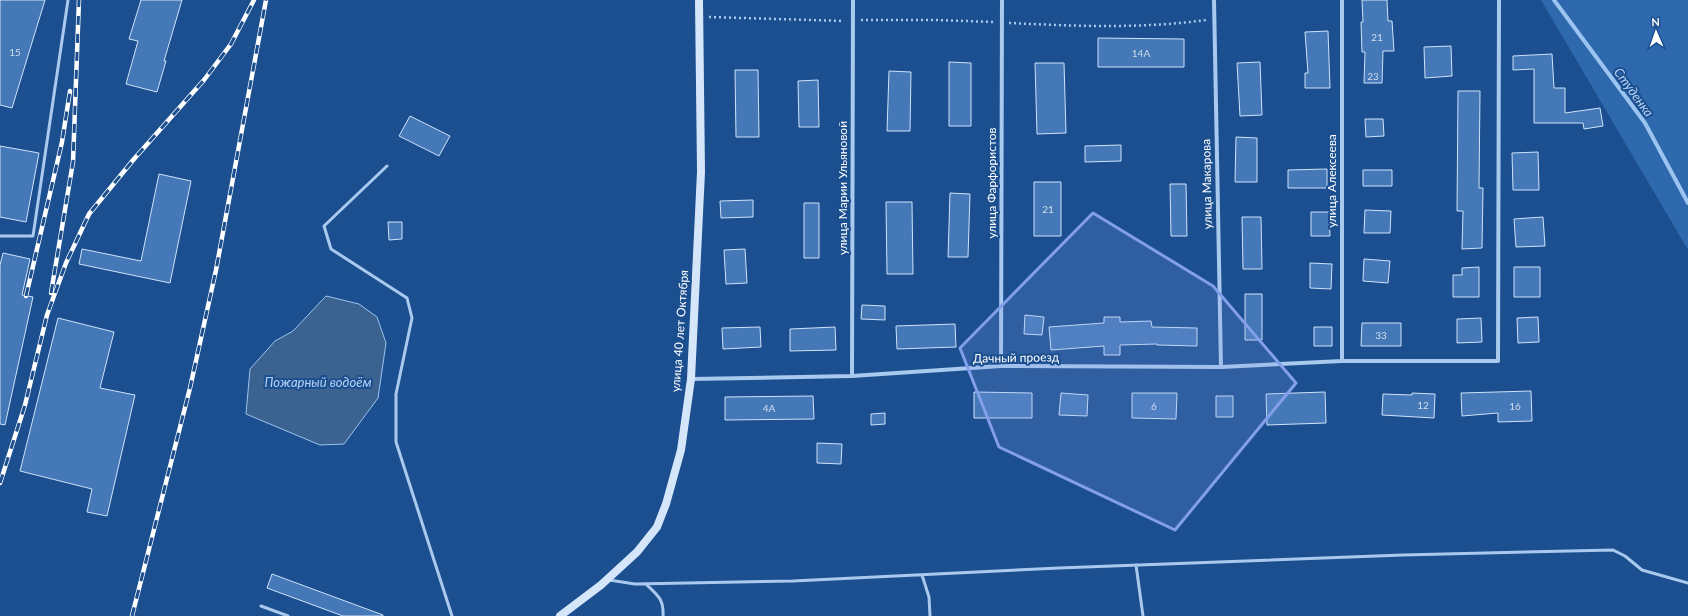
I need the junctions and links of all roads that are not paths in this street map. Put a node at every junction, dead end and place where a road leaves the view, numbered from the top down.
1 (68, 0) edge
2 (699, 0) edge
3 (853, 0) edge
4 (1002, 0) edge
5 (1214, 0) edge
6 (1342, 0) edge
7 (1499, 0) edge
8 (387, 166) dead end
9 (0, 236) edge
10 (1342, 361) junction
11 (1001, 366) junction
12 (1221, 367) junction
13 (852, 376) junction
14 (691, 379) junction
15 (1136, 565) junction
16 (922, 575) junction
17 (607, 580) junction
18 (1688, 583) edge
19 (646, 584) junction
20 (261, 606) dead end
21 (288, 616) edge
22 (452, 616) edge
23 (560, 616) edge
24 (663, 616) edge
25 (930, 616) edge
26 (1144, 616) edge

1 - 9 lane
2 - 14 street, улица 40 лет Октября
3 - 13 street, улица Марии Ульяновой
4 - 11 street, улица Фарфористов
5 - 12 street, улица Макарова
6 - 10 street, улица Алексеева
7 - 10 street, Дачный проезд
8 - 22 lane
10 - 12 street, Дачный проезд
11 - 12 street, Дачный проезд
11 - 13 street, Дачный проезд
13 - 14 street, Дачный проезд
14 - 17 street, улица 40 лет Октября
15 - 16 lane
15 - 18 lane
15 - 26 lane
16 - 19 lane
16 - 25 lane
17 - 19 lane
17 - 23 street, улица 40 лет Октября
19 - 24 lane
20 - 21 lane

